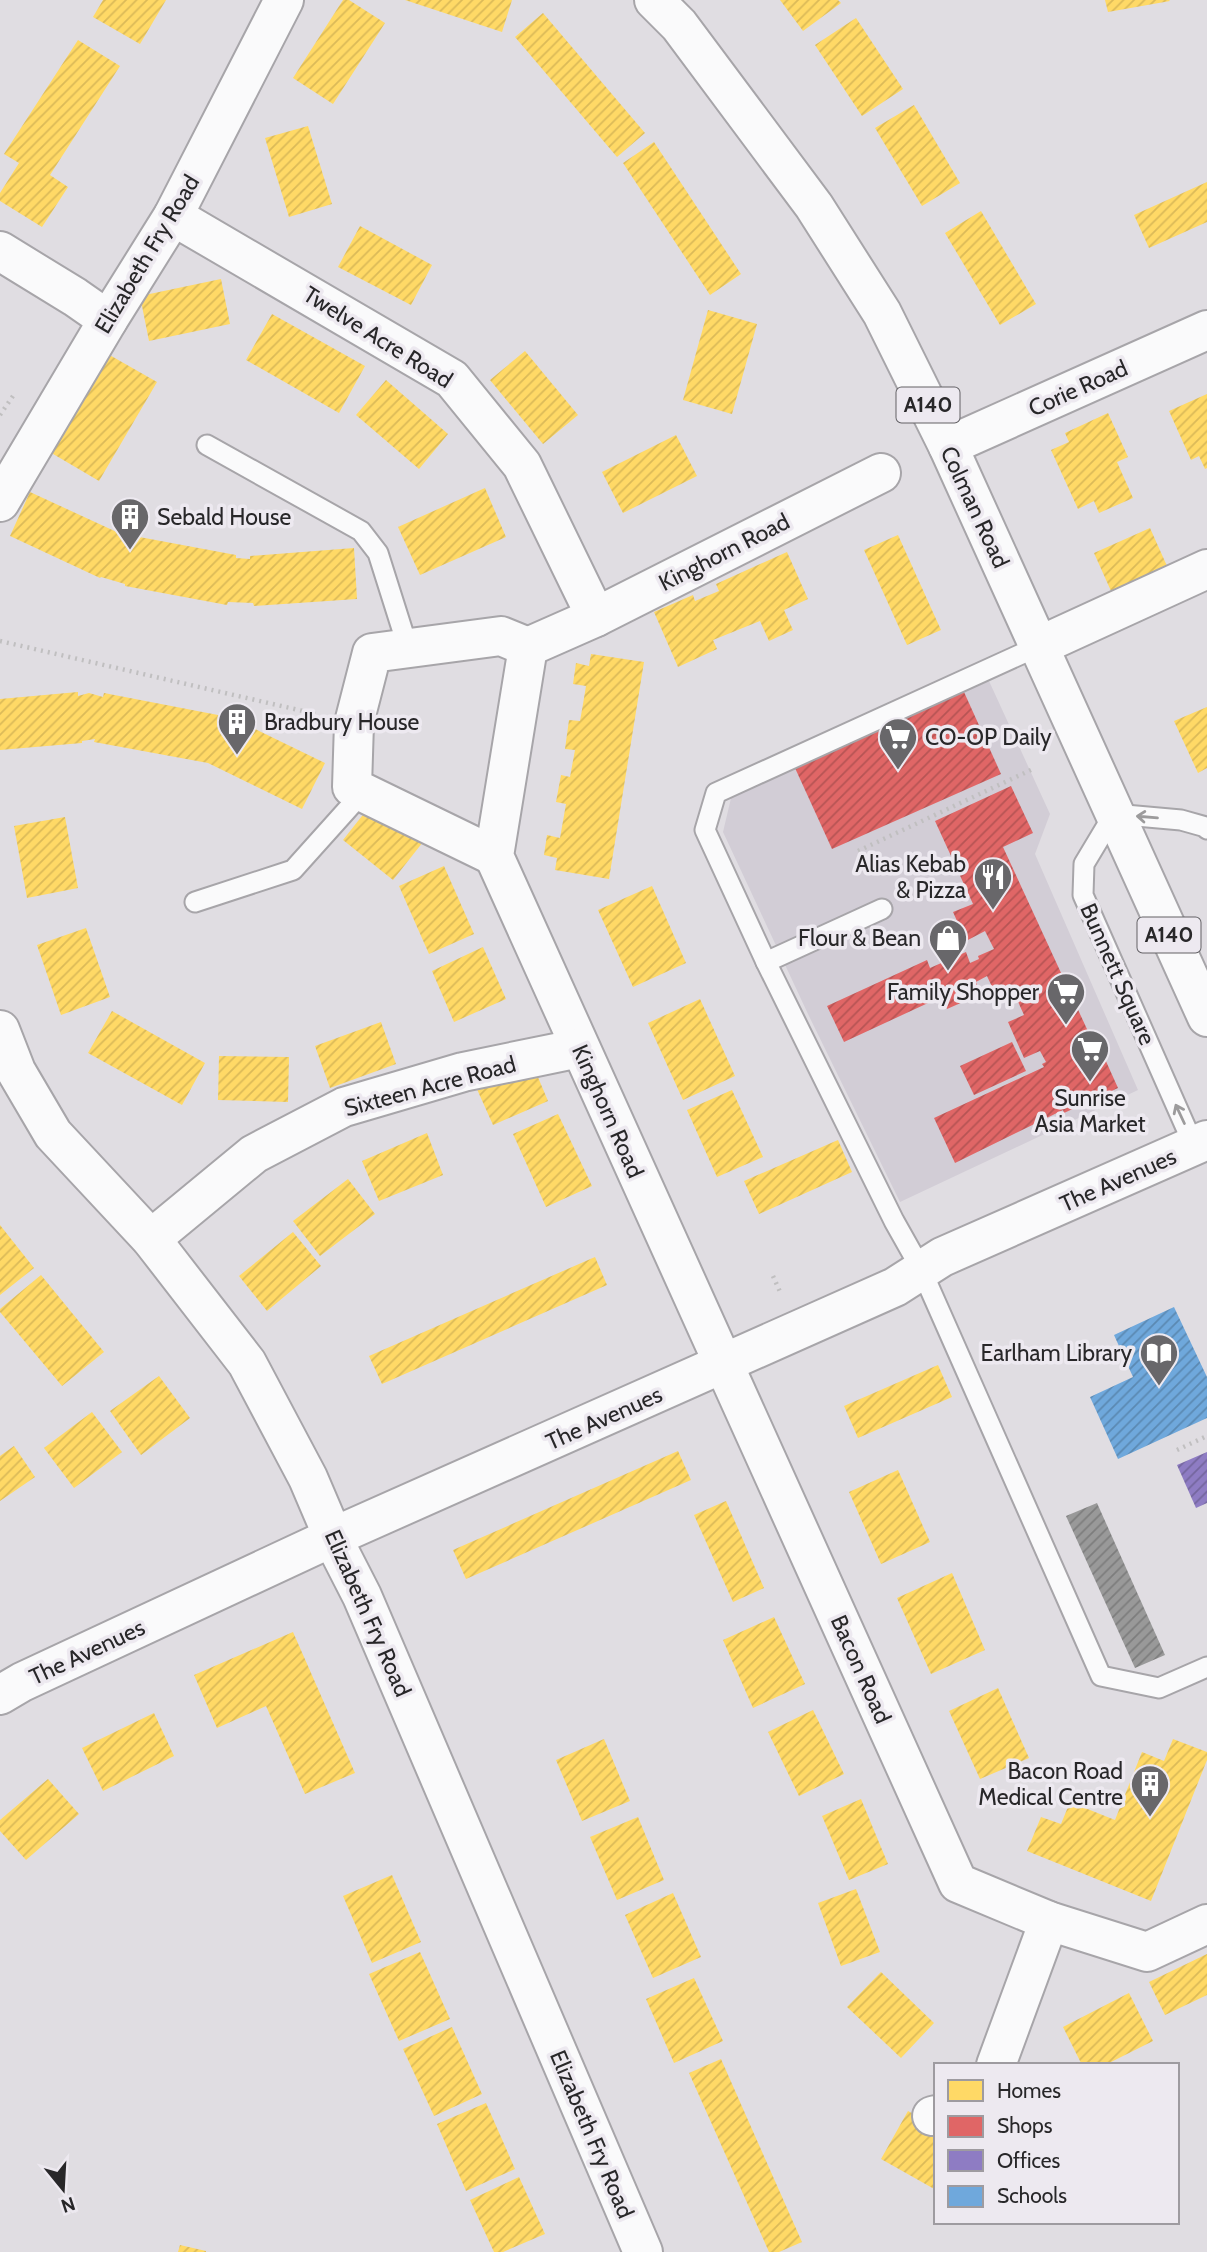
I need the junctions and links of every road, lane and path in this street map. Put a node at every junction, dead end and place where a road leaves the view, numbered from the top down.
1 (284, 0) edge
2 (654, 0) edge
3 (173, 216) junction
4 (0, 251) edge
5 (108, 320) junction
6 (1207, 330) edge
7 (207, 445) dead end
8 (948, 446) junction
9 (881, 473) dead end
10 (0, 502) edge
11 (1207, 569) edge
12 (596, 617) junction
13 (0, 640) edge
14 (1039, 646) junction
15 (528, 647) junction
16 (408, 648) junction
17 (354, 723) junction
18 (1033, 769) dead end
19 (363, 792) junction
20 (1114, 814) junction
21 (1207, 829) edge
22 (858, 851) dead end
23 (494, 856) junction
24 (195, 902) dead end
25 (882, 909) dead end
26 (766, 962) junction
27 (1207, 1017) edge
28 (0, 1030) edge
29 (580, 1048) junction
30 (1201, 1143) edge
31 (150, 1239) junction
32 (921, 1269) junction
33 (723, 1365) junction
34 (1207, 1436) edge
35 (1177, 1450) dead end
36 (334, 1537) junction
37 (1207, 1667) edge
38 (0, 1695) edge
39 (1049, 1921) junction
40 (1207, 1924) edge
41 (997, 2063) edge
42 (642, 2252) edge

1 - 3 main road, Elizabeth Fry Road
2 - 8 main road, Colman Road / A140
3 - 5 main road, Elizabeth Fry Road
3 - 12 main road, Twelve Acre Road
4 - 5 main road
5 - 10 main road, Elizabeth Fry Road
6 - 8 main road, Corie Road
7 - 16 lane
8 - 14 main road, Colman Road / A140
9 - 12 main road, Kinghorn Road
11 - 14 main road
12 - 15 main road, Kinghorn Road
13 - 17 path
14 - 20 main road, Colman Road / A140
14 - 26 lane
15 - 16 main road
15 - 23 main road
16 - 17 main road
17 - 19 main road
18 - 22 path
19 - 23 main road
19 - 24 lane
21 -> 20 lane
20 - 27 main road, Colman Road / A140
30 -> 20 lane, Bunnett Square
23 - 29 main road, Kinghorn Road
25 - 26 lane
26 - 32 lane
28 - 31 main road, Elizabeth Fry Road
29 - 31 main road, Sixteen Acre Road
29 - 33 main road, Kinghorn Road
30 - 32 main road, The Avenues
31 - 36 main road, Elizabeth Fry Road
32 - 33 main road, The Avenues
32 - 37 lane
33 - 36 main road, The Avenues
33 - 39 main road, Bacon Road
34 - 35 path
36 - 38 main road, The Avenues
36 - 42 main road, Elizabeth Fry Road
39 - 40 main road, Bacon Road
39 - 41 main road

